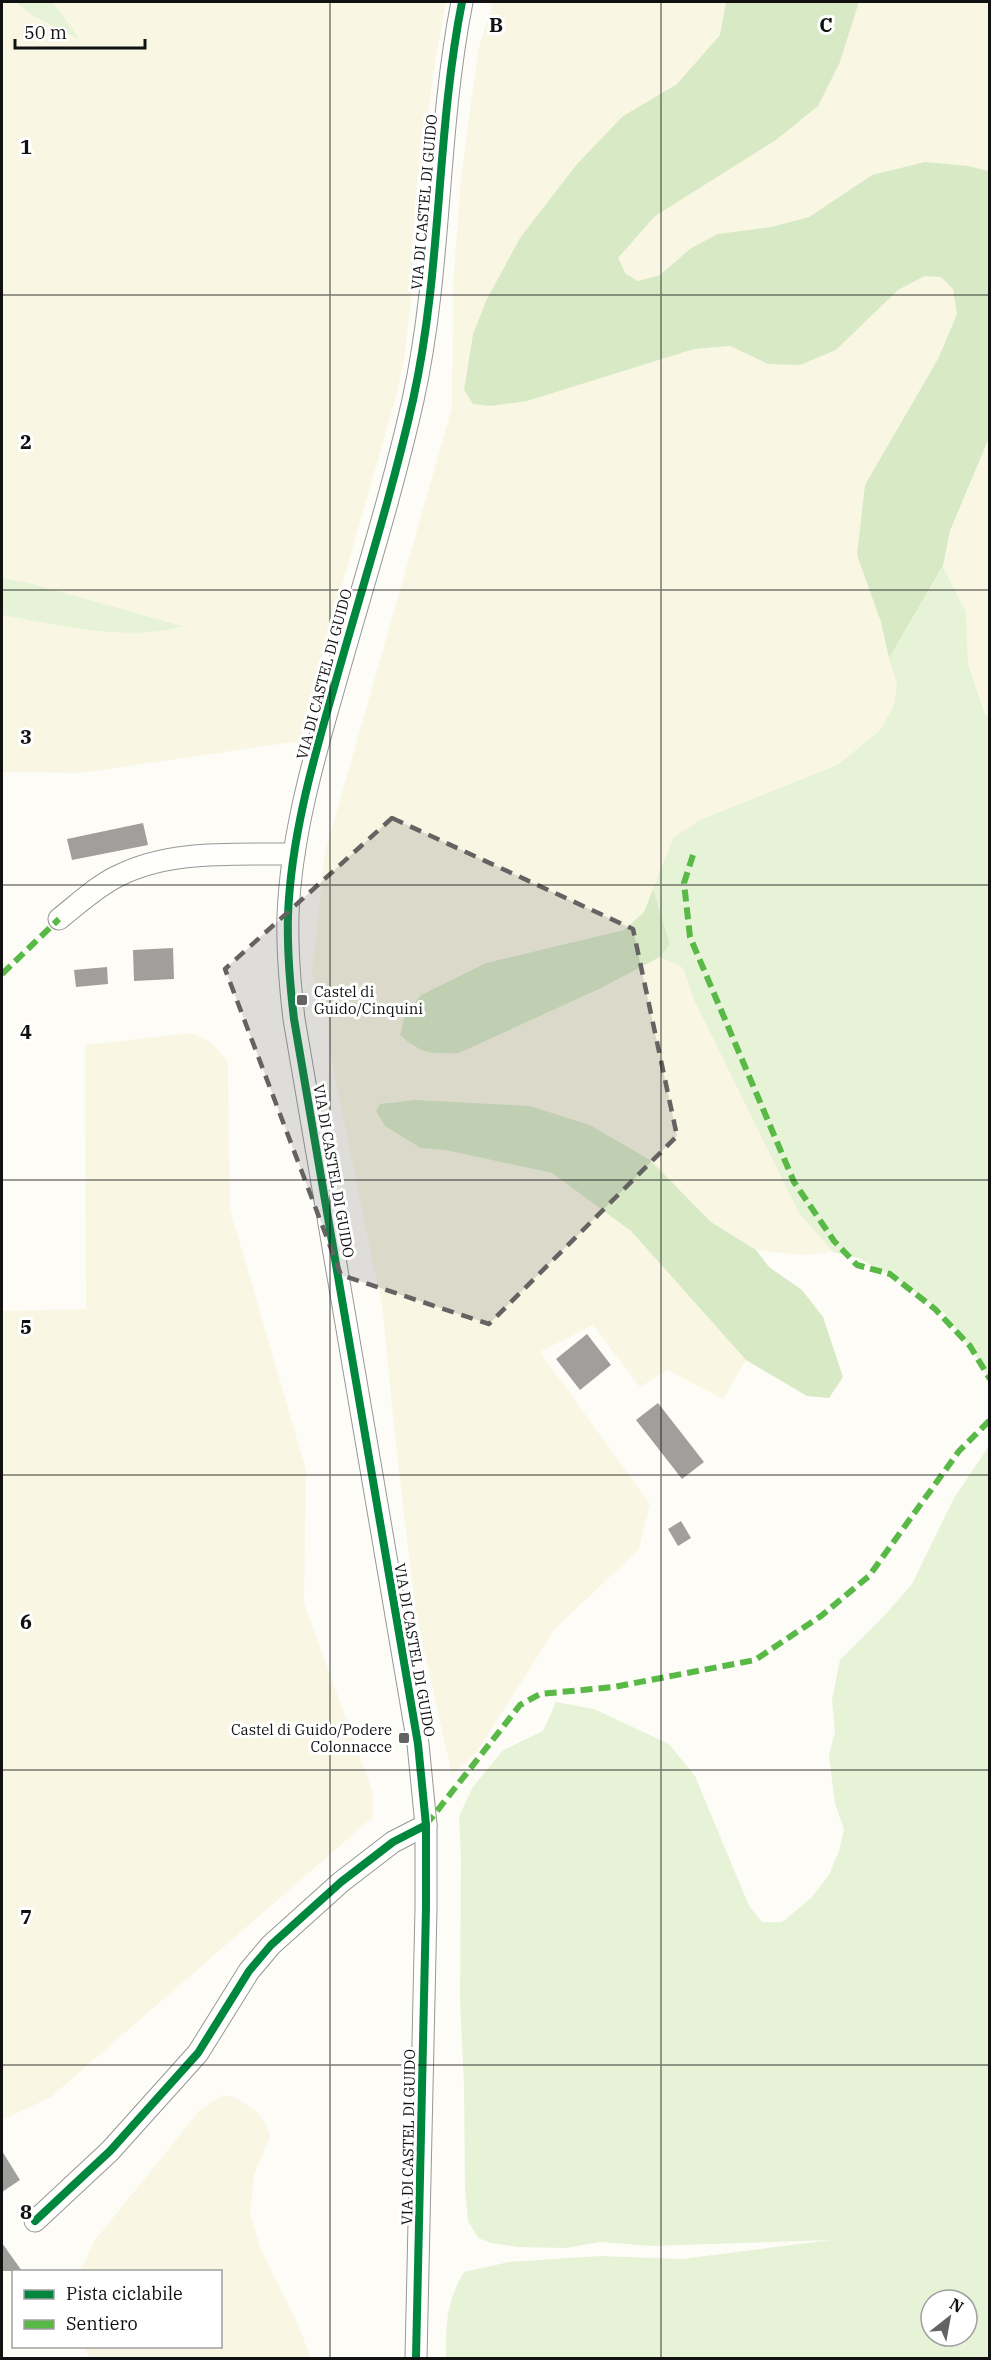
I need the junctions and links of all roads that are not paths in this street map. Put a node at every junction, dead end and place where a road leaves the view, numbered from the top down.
1 (462, 2) edge
2 (294, 854) junction
3 (59, 919) dead end
4 (426, 1825) junction
5 (35, 2220) dead end
6 (416, 2358) edge

1 - 2 street, VIA DI CASTEL DI GUIDO
2 - 3 street
2 - 4 street, VIA DI CASTEL DI GUIDO
4 - 5 street
4 - 6 street, VIA DI CASTEL DI GUIDO

